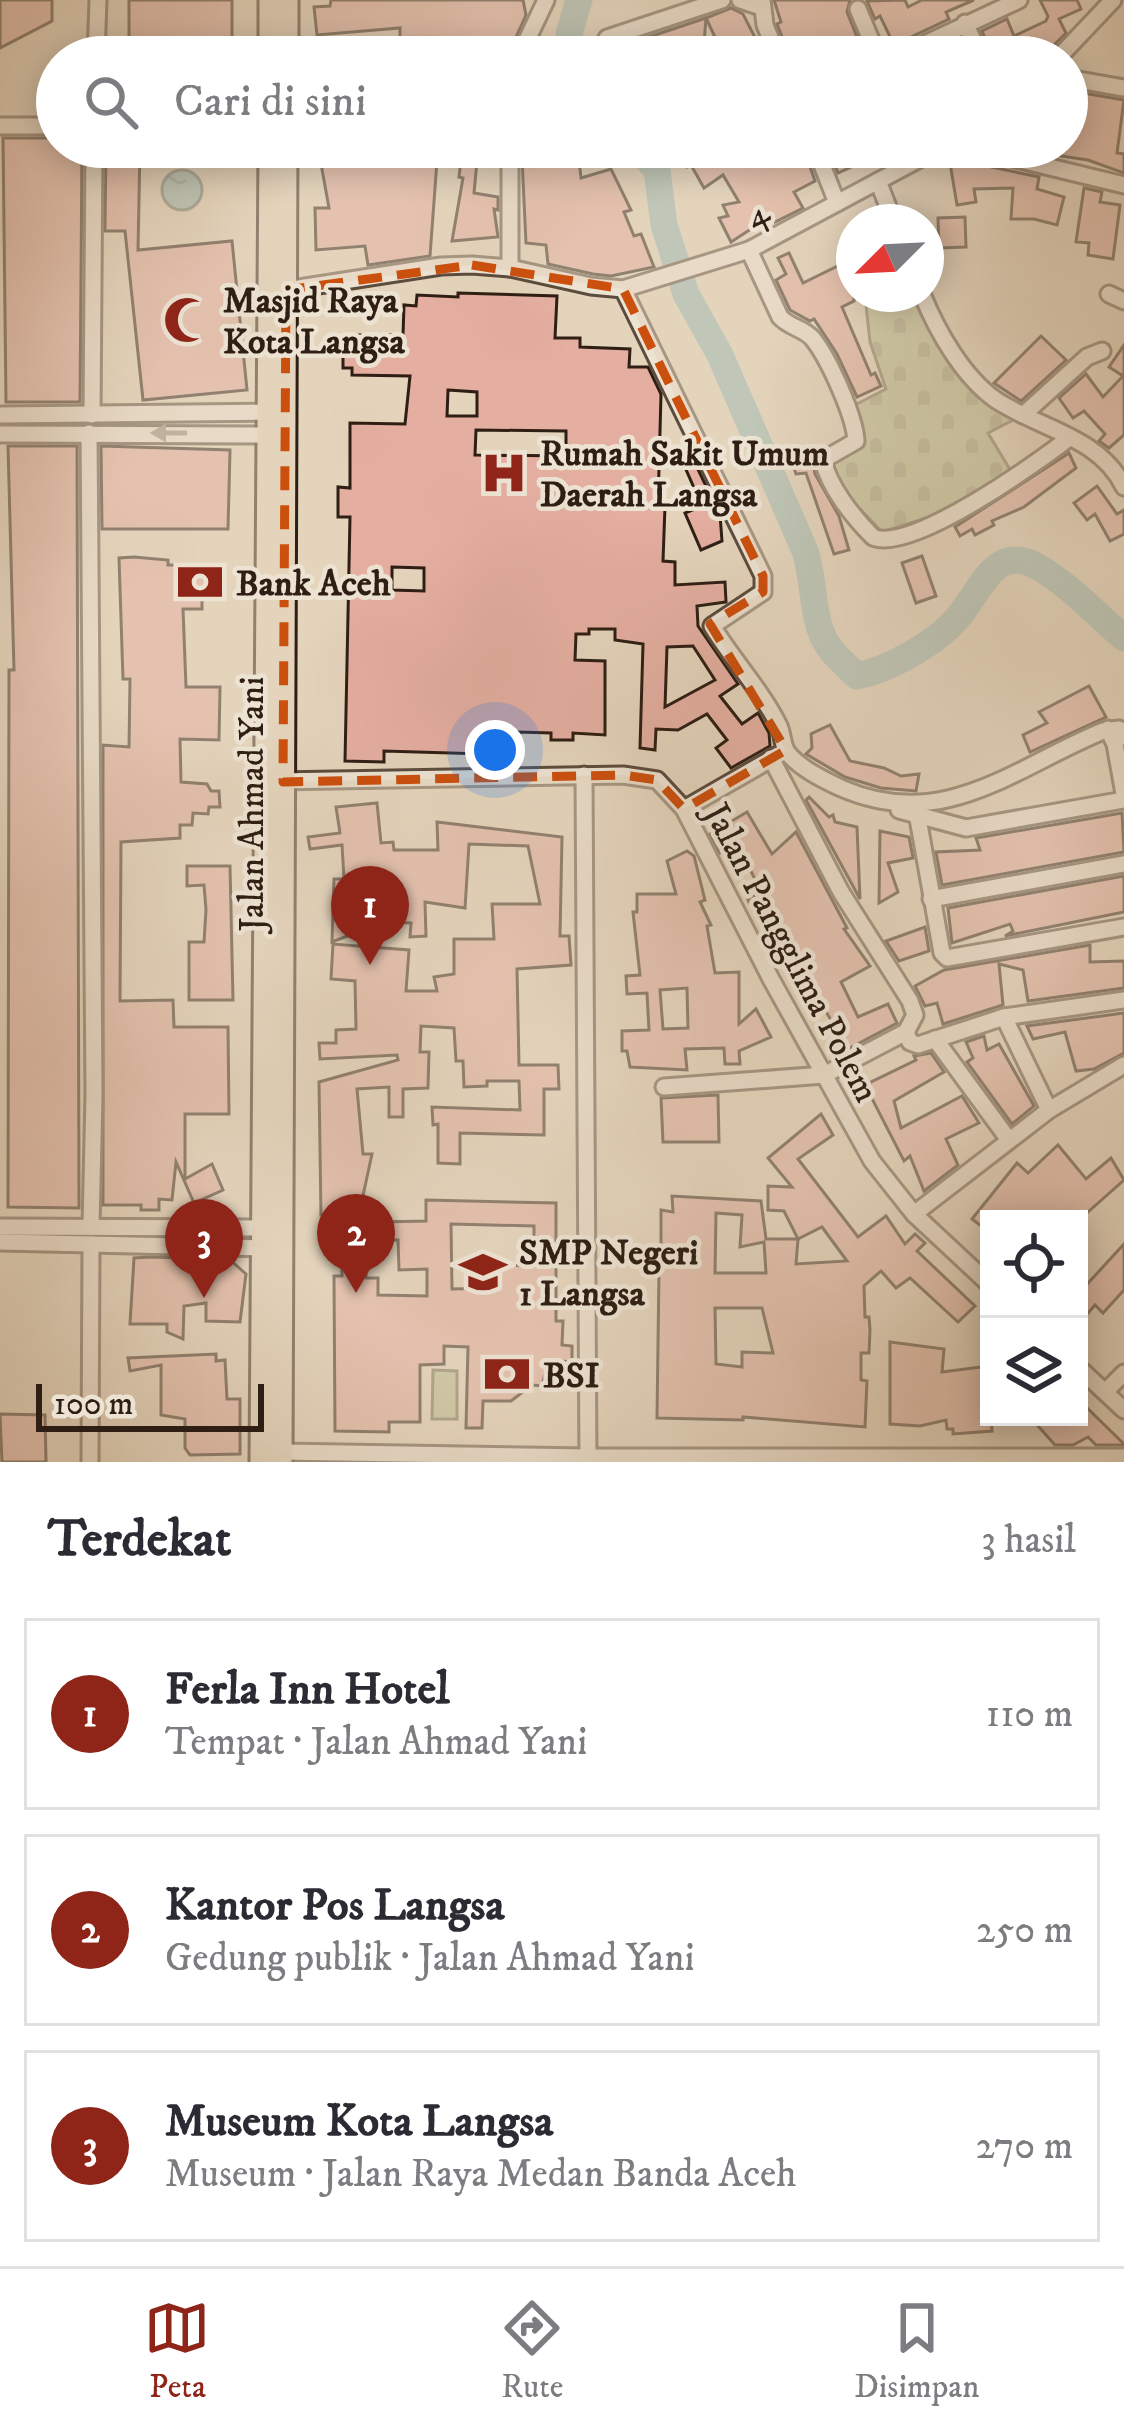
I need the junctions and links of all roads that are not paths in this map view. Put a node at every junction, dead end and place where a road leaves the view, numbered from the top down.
1 (98, 0) edge
2 (270, 0) edge
3 (287, 0) edge
4 (546, 0) edge
5 (722, 0) edge
6 (740, 0) edge
7 (1018, 0) edge
8 (1113, 0) edge
9 (761, 3) edge
10 (988, 7) edge
11 (858, 9) dead end
12 (965, 23) junction
13 (97, 36) edge
14 (277, 36) edge
15 (283, 36) edge
16 (529, 36) edge
17 (613, 36) edge
18 (771, 36) edge
19 (869, 36) edge
20 (939, 36) edge
21 (972, 36) edge
22 (1079, 36) edge
23 (1088, 82) edge
24 (1124, 88) edge
25 (0, 126) edge
26 (36, 126) edge
27 (94, 168) edge
28 (270, 168) edge
29 (286, 168) edge
30 (510, 168) edge
31 (823, 168) edge
32 (904, 168) edge
33 (1054, 168) edge
34 (878, 182) junction
35 (1124, 185) edge
36 (837, 203) junction
37 (887, 204) edge
38 (749, 250) junction
39 (510, 268) junction
40 (623, 289) junction
41 (286, 290) junction
42 (930, 312) edge
43 (1102, 352) dead end
44 (0, 415) edge
45 (1023, 415) junction
46 (276, 423) junction
47 (90, 424) junction
48 (0, 434) edge
49 (1070, 438) junction
50 (1124, 487) edge
51 (1116, 733) edge
52 (778, 754) junction
53 (584, 775) junction
54 (275, 781) junction
55 (1124, 797) edge
56 (684, 808) junction
57 (917, 813) junction
58 (1124, 865) edge
59 (931, 899) junction
60 (1124, 927) edge
61 (1124, 1000) edge
62 (1004, 1018) junction
63 (906, 1032) junction
64 (935, 1039) junction
65 (1124, 1065) edge
66 (824, 1075) junction
67 (664, 1087) dead end
68 (1048, 1110) junction
69 (1009, 1140) junction
70 (914, 1214) junction
71 (0, 1227) edge
72 (91, 1235) junction
73 (273, 1238) junction
74 (0, 1242) edge
75 (980, 1276) edge
76 (1124, 1373) edge
77 (1088, 1376) edge
78 (1105, 1392) junction
79 (1124, 1410) edge
80 (1124, 1457) edge
81 (274, 1459) edge
82 (588, 1460) edge
83 (907, 1460) edge
84 (90, 1462) edge

1 - 13 street
2 - 14 main road
3 - 15 main road
4 - 16 street
5 - 17 street
6 - 9 street
7 - 10 street
8 - 22 street
9 - 18 street
10 - 12 street
11 - 19 street
12 - 20 street
12 - 21 street
23 - 24 street
25 - 26 street
27 - 47 street
28 - 46 main road
29 - 41 main road, Jalan Ahmad Yani
30 - 39 street
31 - 36 street
32 - 34 street, 4
33 - 35 street
34 - 36 street, 4
34 - 37 street
36 - 38 street, 4
38 - 40 street, 4
38 - 49 street
39 - 40 street
39 - 41 street
40 - 52 street
41 - 46 main road, Jalan Ahmad Yani
42 - 45 street
43 - 45 street
44 - 47 street
45 - 49 street
46 - 47 street
46 - 54 main road, Jalan Ahmad Yani
47 - 48 street
47 - 72 street
49 - 50 street
51 - 52 street
51 - 55 street
52 - 56 street
52 - 57 street
52 - 63 street
53 - 54 street, Jalan Pangglima Polem
53 - 56 street, Jalan Pangglima Polem
53 - 82 street
54 - 73 main road, Jalan Ahmad Yani
55 - 57 street
56 - 66 street, Jalan Pangglima Polem
57 - 59 street
58 - 59 street
59 - 60 street
61 - 62 street
62 - 64 street
62 - 68 street
63 - 64 street
63 - 66 street
64 - 69 street
65 - 68 street
66 - 67 street
66 - 70 street, Jalan Pangglima Polem
68 - 69 street
69 - 70 street
70 - 75 street, Jalan Pangglima Polem
71 - 72 street
72 - 73 street
72 - 74 street
72 - 84 street
73 - 81 main road, Jalan Ahmad Yani
76 - 78 street
77 - 78 street
78 - 79 street
80 - 83 street
81 - 82 street
82 - 83 street

